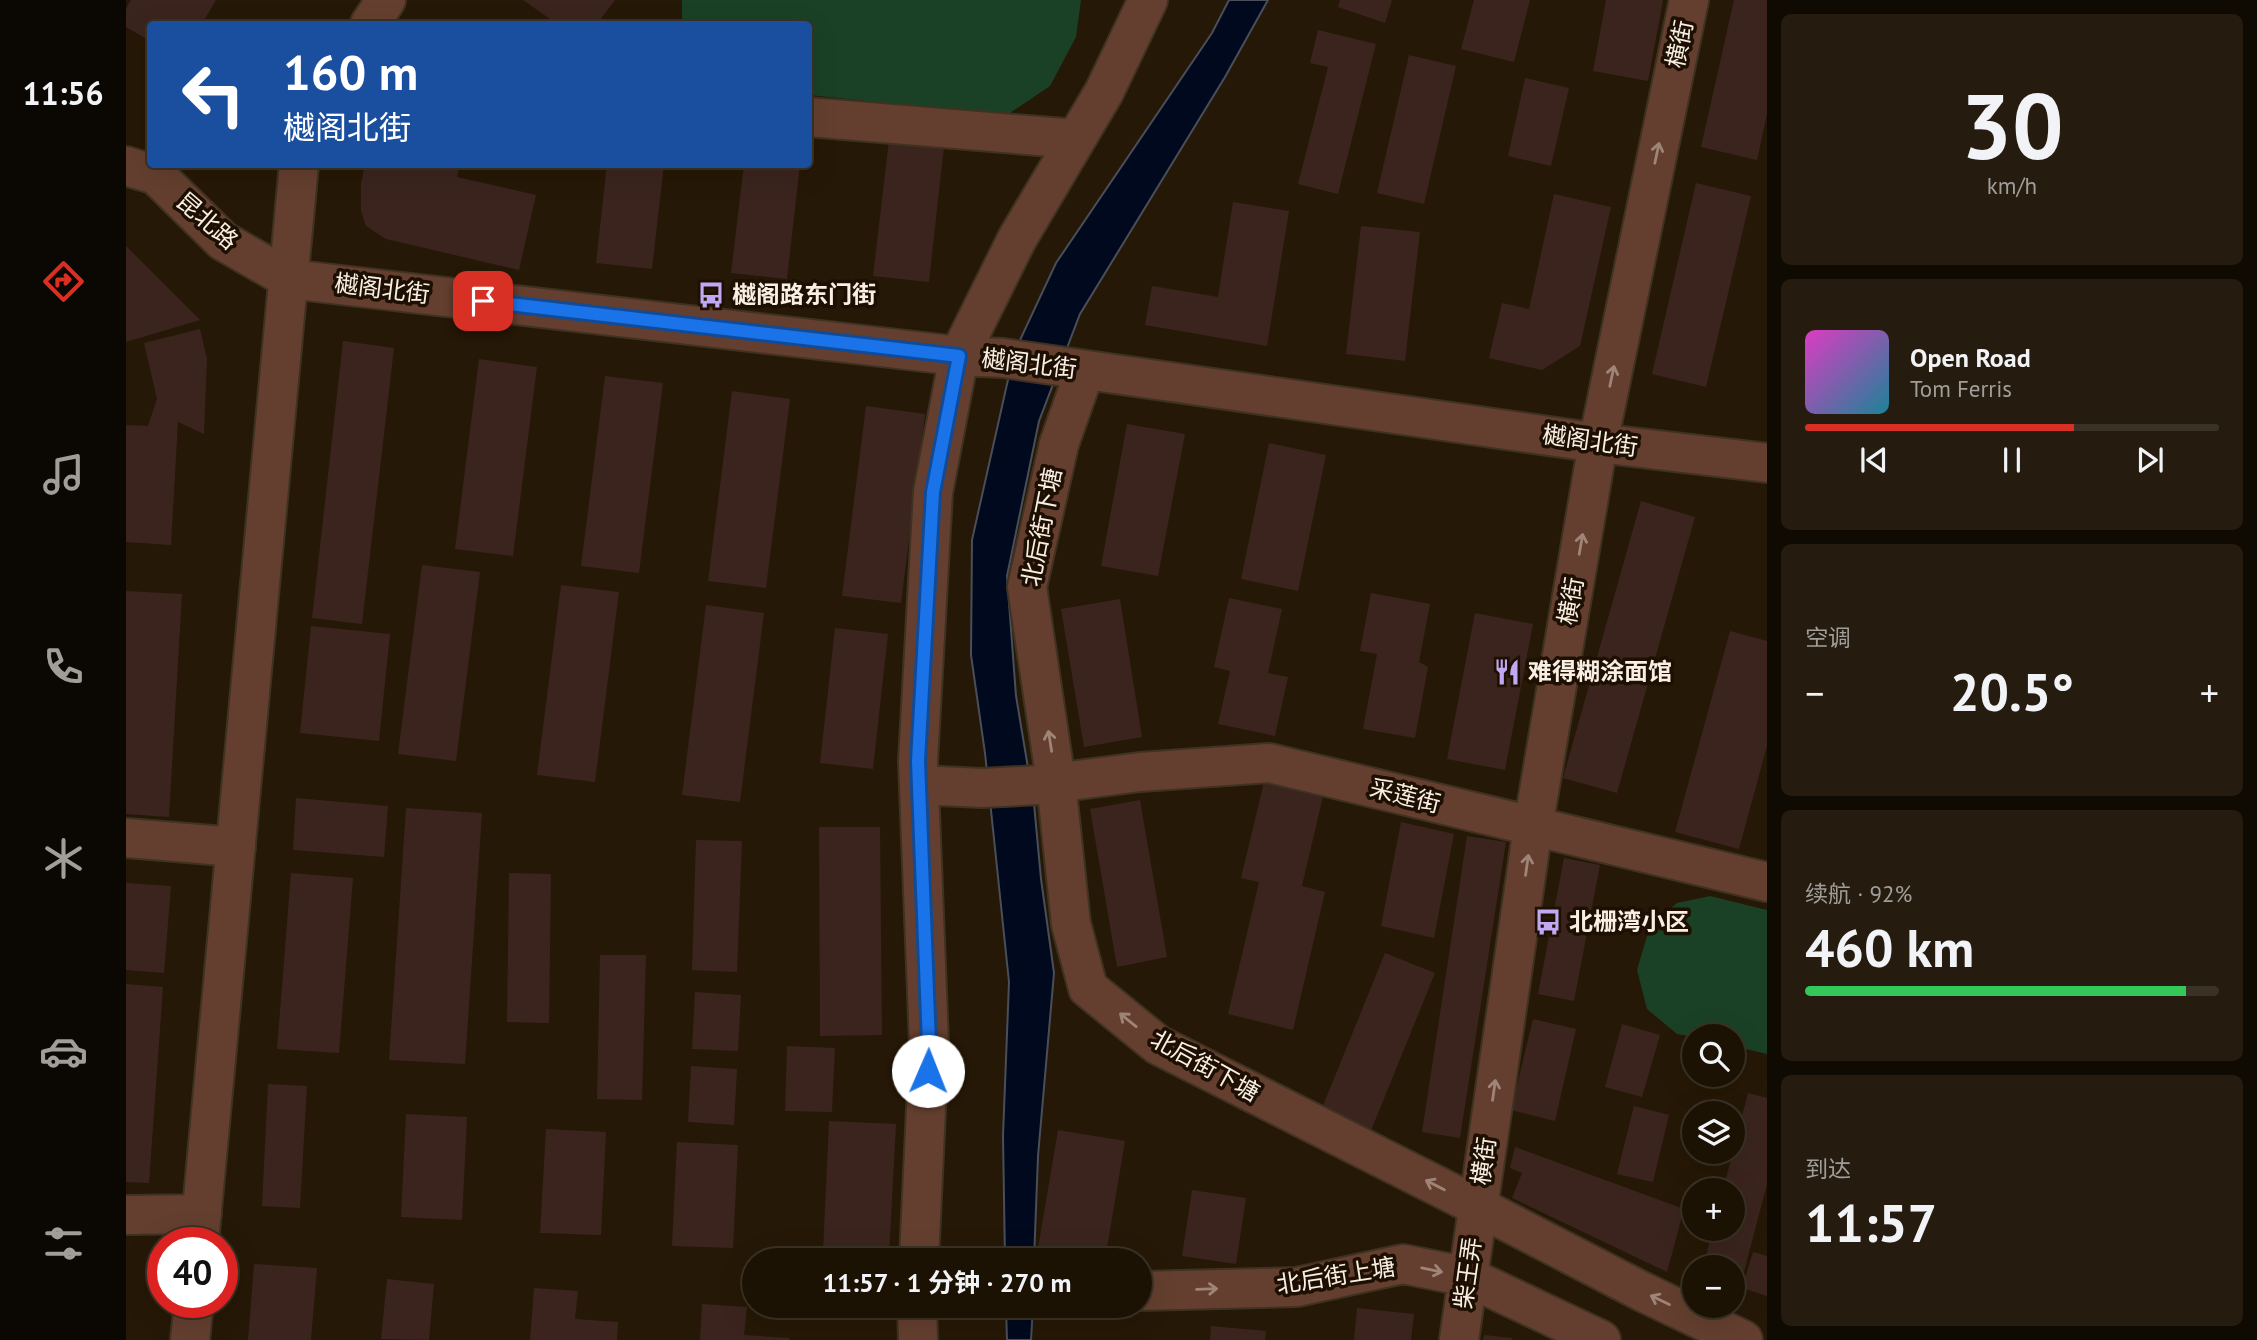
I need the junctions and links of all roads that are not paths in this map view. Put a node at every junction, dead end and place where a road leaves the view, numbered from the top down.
1 (386, 0) edge
2 (1147, 0) edge
3 (1689, 0) edge
4 (372, 21) edge
5 (812, 117) edge
6 (1076, 139) junction
7 (157, 168) edge
8 (299, 168) edge
9 (289, 279) junction
10 (959, 356) junction
11 (1085, 370) junction
12 (1598, 443) junction
13 (1767, 463) edge
14 (1047, 783) junction
15 (919, 785) junction
16 (1533, 827) junction
17 (126, 838) edge
18 (236, 847) junction
19 (1767, 882) edge
20 (1477, 1206) junction
21 (126, 1215) edge
22 (195, 1227) edge
23 (201, 1227) edge
24 (920, 1248) edge
25 (1468, 1277) junction
26 (1152, 1291) edge
27 (192, 1318) edge
28 (917, 1318) edge
29 (190, 1340) edge
30 (918, 1340) edge
31 (1459, 1340) edge
32 (1601, 1340) edge
33 (1743, 1340) edge

1 - 4 street
2 - 6 street
12 -> 3 street, 横街
5 - 6 street
6 - 10 street
7 - 9 street, 昆北路
8 - 9 street
9 - 10 street, 樾阁北街
9 - 18 street
10 - 11 street, 樾阁北街
10 - 15 street
11 - 12 street, 樾阁北街
14 -> 11 street, 北后街下塘
12 - 13 street, 樾阁北街
16 -> 12 street, 横街
14 - 15 street, 采莲街
14 - 16 street, 采莲街
20 -> 14 street, 北后街下塘
15 - 24 street
16 - 19 street, 采莲街
20 -> 16 street, 横街
17 - 18 street
18 - 23 street
20 - 25 street, 柴王弄
33 -> 20 street, 北后街下塘
21 - 22 street
26 -> 25 street, 北后街上塘
25 - 31 street, 柴王弄
25 - 32 street, 北后街上塘
27 - 29 street
28 - 30 street

